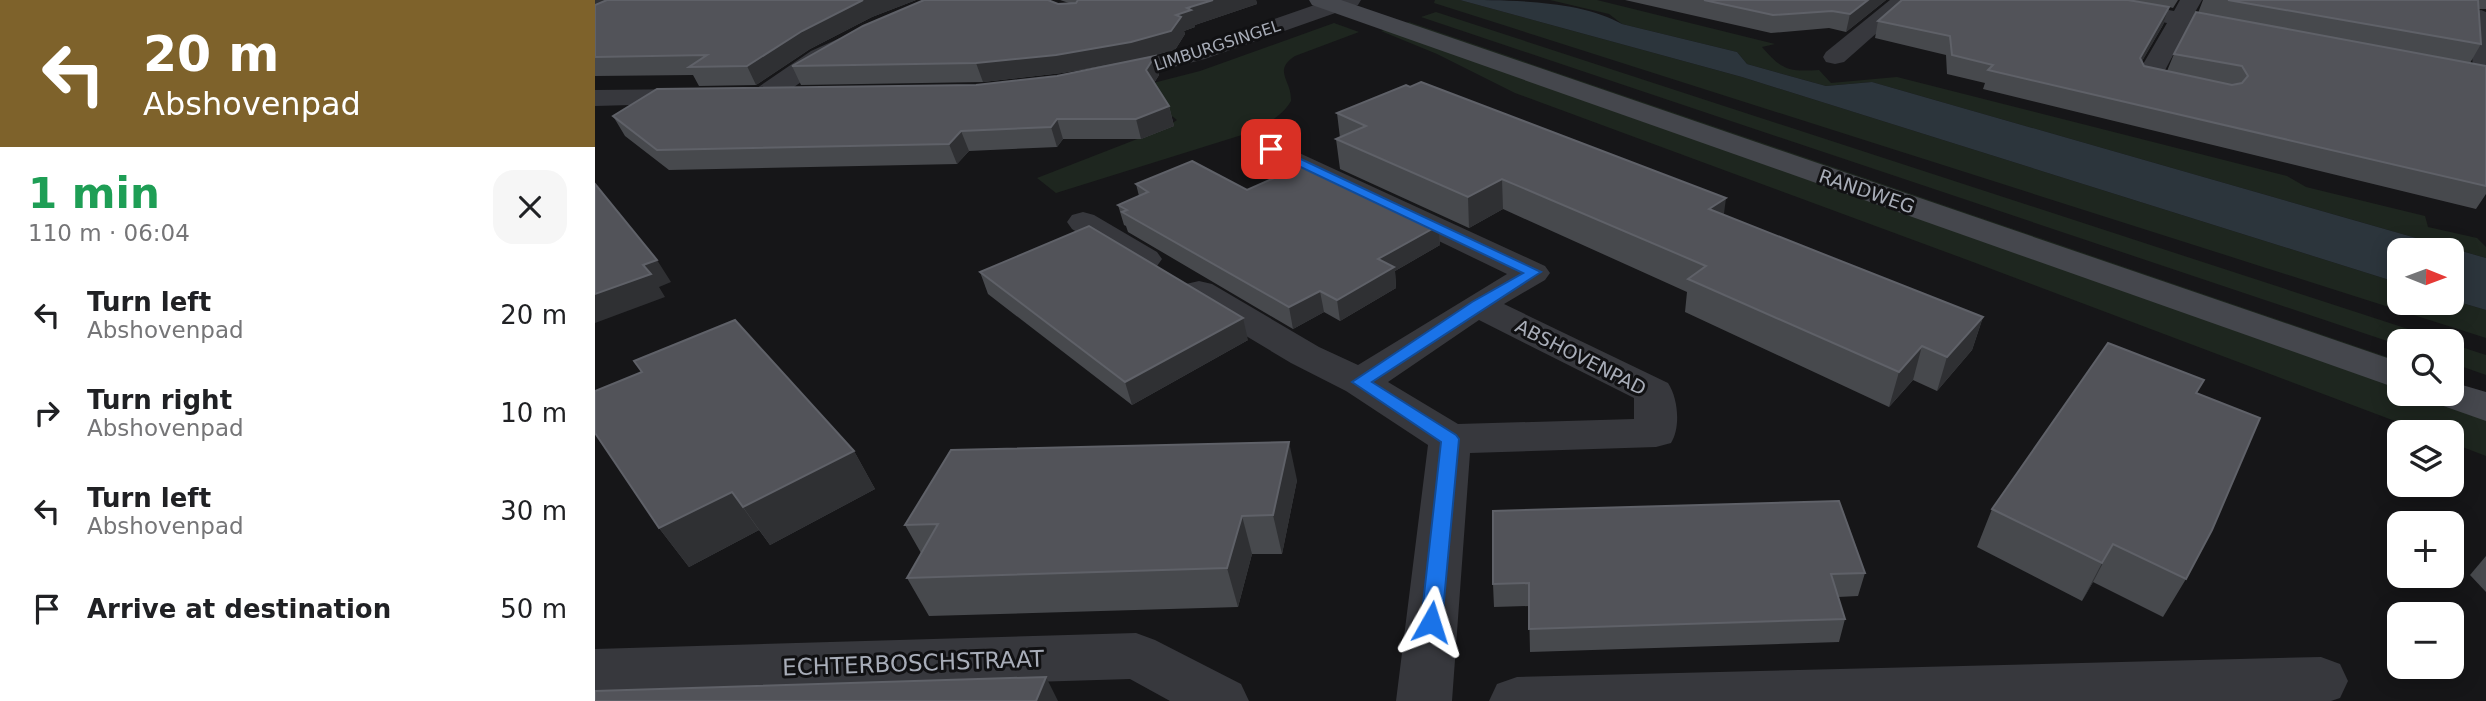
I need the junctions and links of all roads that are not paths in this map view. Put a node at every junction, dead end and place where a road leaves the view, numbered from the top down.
1 (1903, 0) edge
2 (2079, 0) edge
3 (1341, 1) edge
4 (2186, 9) edge
5 (2481, 17) edge
6 (2260, 34) edge
7 (856, 37) edge
8 (1835, 57) dead end
9 (2459, 71) edge
10 (2486, 74) edge
11 (1087, 79) edge
12 (2211, 92) edge
13 (763, 96) junction
14 (804, 96) edge
15 (595, 98) edge
16 (632, 98) junction
17 (595, 122) edge
18 (1271, 149) dead end
19 (1083, 222) dead end
20 (1477, 305) junction
21 (2387, 350) edge
22 (2387, 372) edge
23 (2464, 375) edge
24 (1360, 382) junction
25 (2486, 383) edge
26 (2464, 399) edge
27 (2486, 407) edge
28 (1450, 439) junction
29 (595, 672) edge
30 (2322, 681) dead end
31 (2067, 695) edge
32 (1221, 701) edge
33 (1424, 701) edge
34 (1517, 701) edge

1 - 8 street
2 - 4 street
3 - 11 street, LIMBURGSINGEL
3 - 21 street, RANDWEG
3 - 22 street, RANDWEG
4 - 6 street
4 - 12 street
5 - 10 street
7 - 13 street
9 - 10 street
13 - 14 street
13 - 16 street
15 - 16 street
16 - 17 street
18 - 20 street
19 - 24 street
20 - 24 street
20 - 28 street, ABSHOVENPAD
23 - 25 street
24 - 28 street
26 - 27 street
28 - 33 street
29 - 32 street, ECHTERBOSCHSTRAAT
30 - 31 street
31 - 34 street

